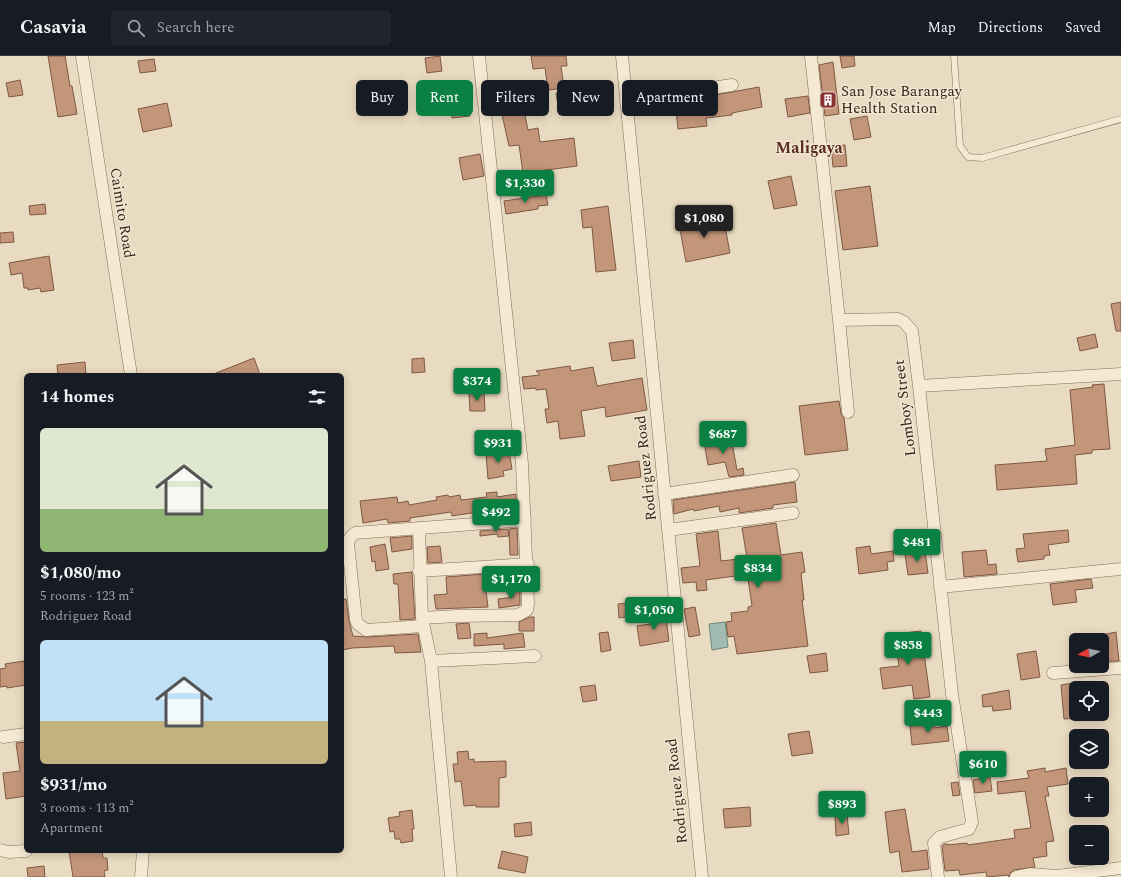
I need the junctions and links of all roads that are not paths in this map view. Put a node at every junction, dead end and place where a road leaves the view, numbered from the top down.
1 (82, 56) edge
2 (479, 56) edge
3 (622, 56) edge
4 (811, 56) edge
5 (954, 56) edge
6 (624, 80) edge
7 (732, 85) dead end
8 (718, 87) edge
9 (627, 116) edge
10 (1121, 119) edge
11 (839, 320) junction
12 (131, 373) edge
13 (1121, 374) edge
14 (919, 386) junction
15 (848, 412) dead end
16 (793, 475) dead end
17 (664, 494) junction
18 (793, 513) dead end
19 (525, 520) junction
20 (419, 528) junction
21 (668, 530) junction
22 (528, 564) junction
23 (1121, 569) edge
24 (419, 571) junction
25 (940, 587) junction
26 (423, 622) junction
27 (535, 656) dead end
28 (431, 661) junction
29 (1121, 668) edge
30 (1054, 673) dead end
31 (24, 734) edge
32 (3, 737) dead end
33 (0, 850) edge
34 (24, 851) edge
35 (143, 853) edge
36 (1121, 868) edge
37 (141, 877) edge
38 (451, 877) edge
39 (702, 877) edge
40 (938, 877) edge
41 (1016, 877) edge

1 - 12 street, Caimito Road
2 - 19 street
3 - 6 street, Rodriguez Road
4 - 11 street
5 - 10 lane
7 - 8 street
9 - 17 street, Rodriguez Road
11 - 14 street, Lomboy Street
11 - 15 street
13 - 14 street
14 - 25 street, Lomboy Street
16 - 17 street
17 - 21 street, Rodriguez Road
18 - 21 street
19 - 20 street
19 - 22 street
20 - 24 street
20 - 26 street
21 - 39 street, Rodriguez Road
22 - 24 street
22 - 26 street
23 - 25 street
24 - 26 street
25 - 40 street, Lomboy Street
26 - 28 street
27 - 28 street
28 - 38 street
29 - 30 street
31 - 32 street
33 - 34 street
35 - 37 street
36 - 41 street

